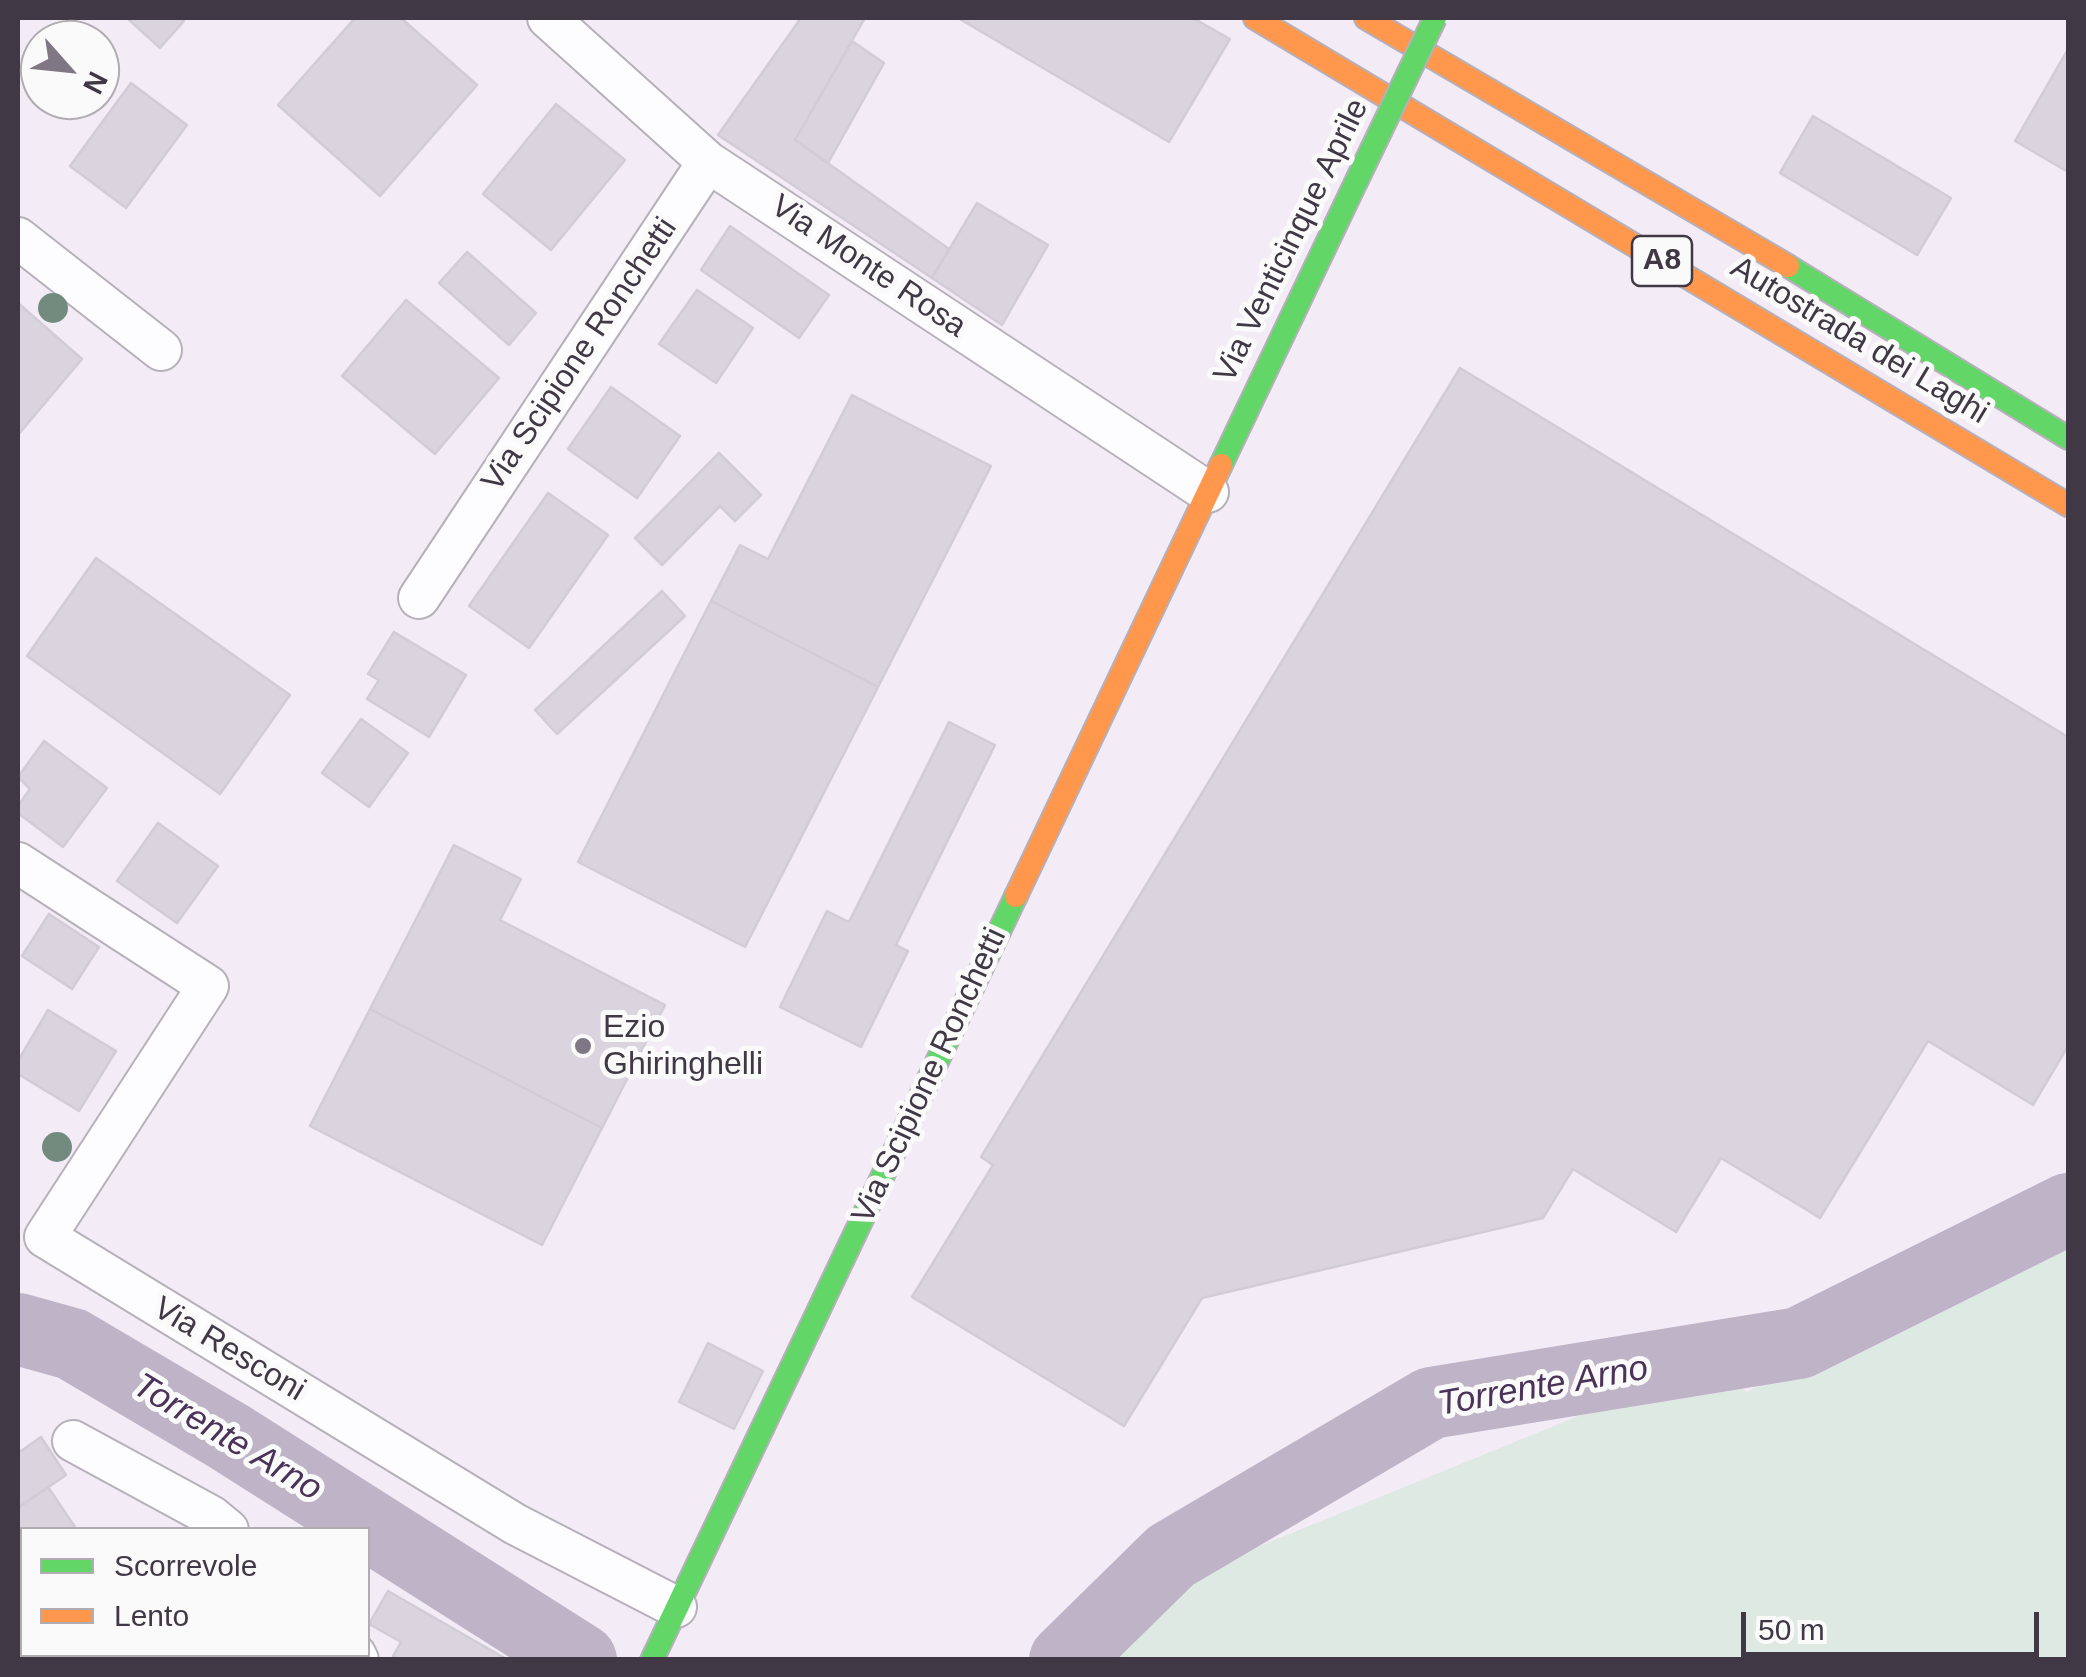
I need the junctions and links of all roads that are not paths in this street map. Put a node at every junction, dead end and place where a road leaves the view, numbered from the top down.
1 (548, 18) edge
2 (1256, 18) edge
3 (1366, 18) edge
4 (1435, 18) edge
5 (708, 162) junction
6 (18, 238) edge
7 (1875, 317) junction
8 (161, 350) dead end
9 (2068, 419) edge
10 (2068, 438) edge
11 (1208, 492) junction
12 (2068, 505) edge
13 (420, 598) dead end
14 (18, 863) edge
15 (73, 1441) dead end
16 (224, 1527) edge
17 (663, 1635) edge

1 - 5 street, Via Monte Rosa
2 - 12 main road, Autostrada dei Laghi / A8
3 - 7 main road, Autostrada dei Laghi / A8
4 - 11 main road, Via Venticinque Aprile, bridge
5 - 11 street, Via Monte Rosa
5 - 13 street, Via Scipione Ronchetti
6 - 8 street
7 - 9 main road
7 - 10 main road, Autostrada dei Laghi / A8
11 - 17 main road, Via Scipione Ronchetti
14 - 17 street, Via Resconi
15 - 16 street

